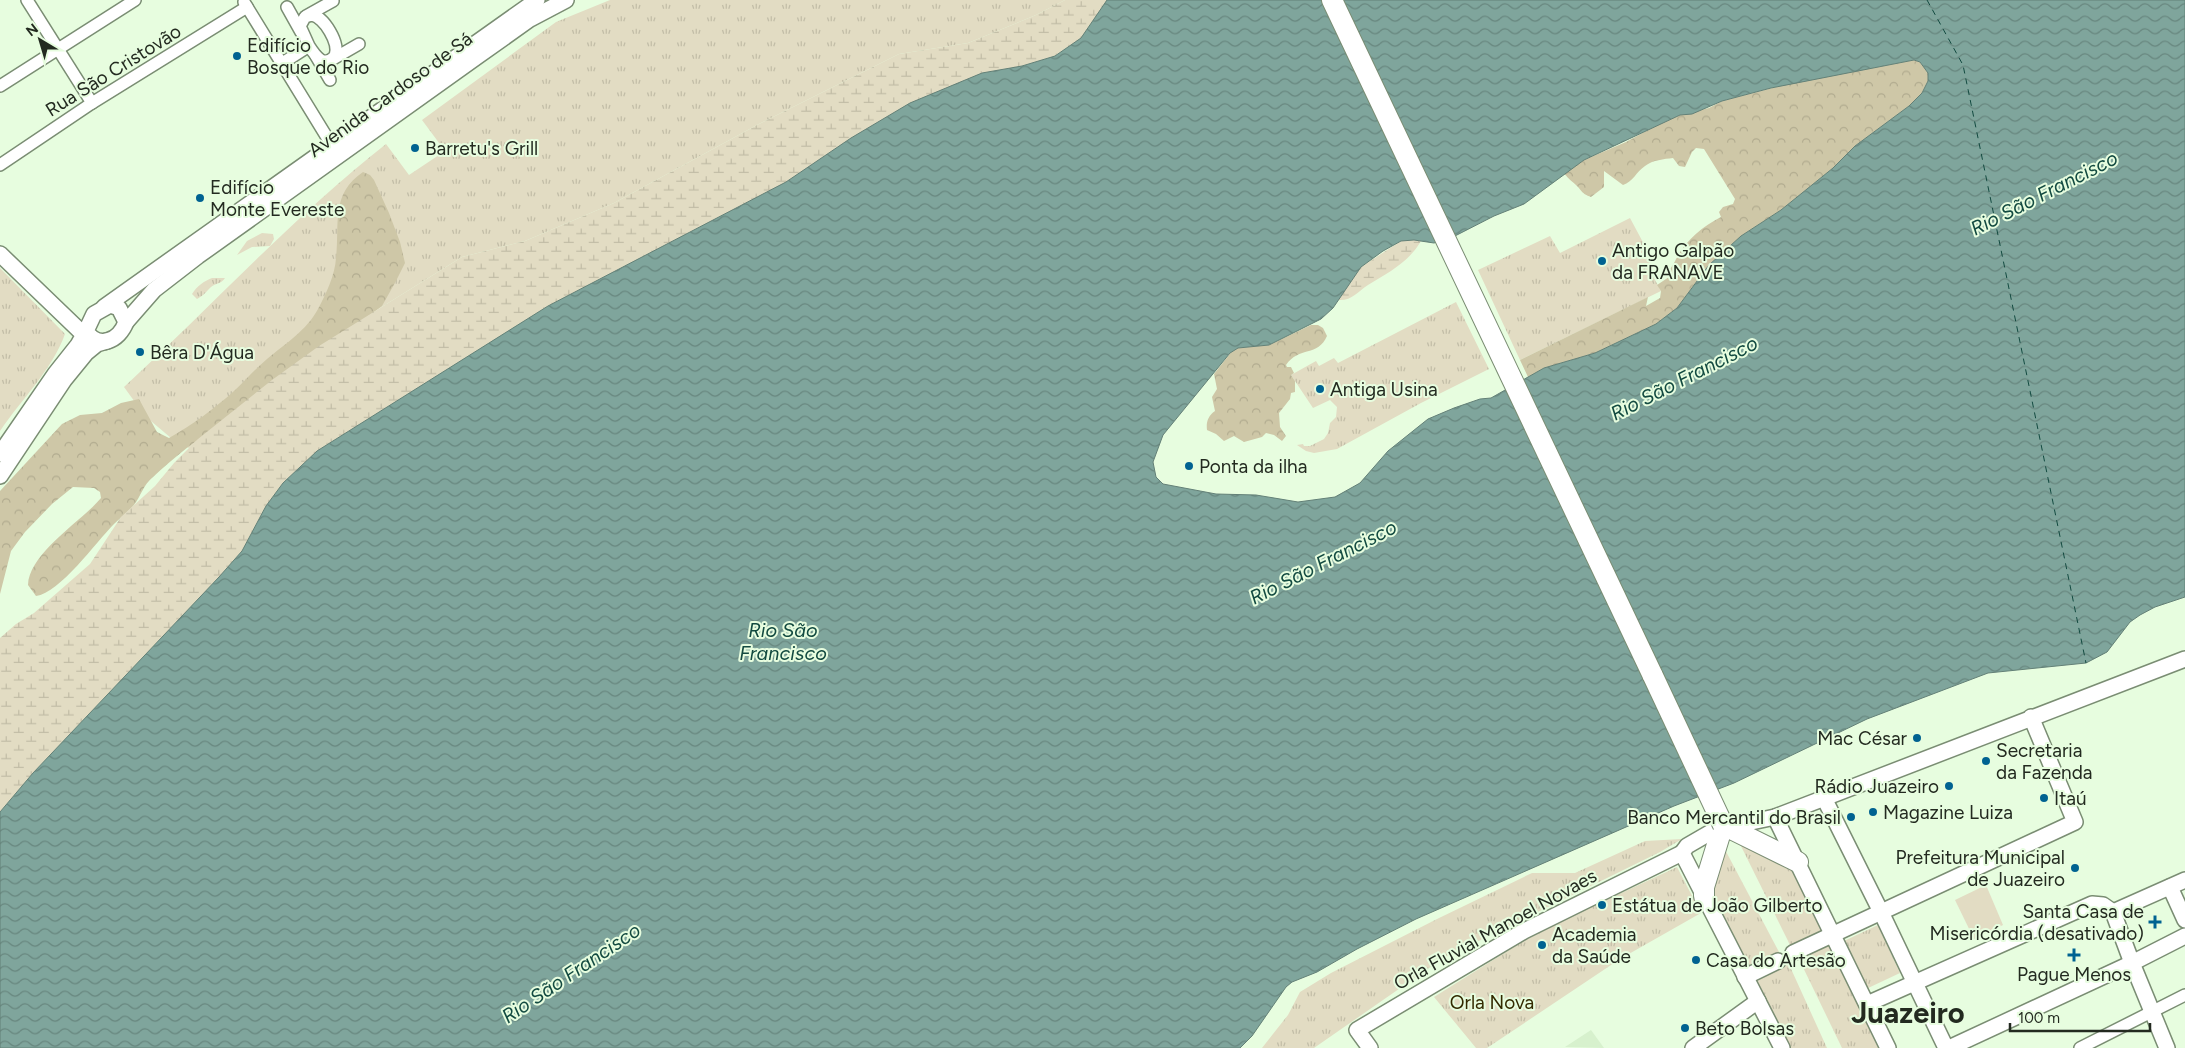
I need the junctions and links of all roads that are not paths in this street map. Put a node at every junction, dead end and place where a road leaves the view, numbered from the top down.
1 (27, 0) edge
2 (134, 0) edge
3 (537, 0) edge
4 (566, 0) edge
5 (1332, 0) edge
6 (333, 1) edge
7 (245, 3) edge
8 (287, 7) dead end
9 (305, 17) junction
10 (302, 34) junction
11 (359, 44) dead end
12 (58, 50) junction
13 (312, 51) junction
14 (333, 58) junction
15 (281, 64) junction
16 (330, 80) dead end
17 (0, 86) edge
18 (92, 103) junction
19 (335, 151) junction
20 (0, 164) edge
21 (0, 254) edge
22 (104, 307) junction
23 (126, 322) junction
24 (79, 328) junction
25 (107, 341) junction
26 (0, 454) edge
27 (0, 476) edge
28 (2179, 661) edge
29 (2031, 717) junction
30 (1824, 798) junction
31 (1775, 817) junction
32 (1726, 824) junction
33 (1683, 855) junction
34 (1791, 858) junction
35 (2185, 880) edge
36 (2170, 887) junction
37 (1704, 891) junction
38 (1881, 912) junction
39 (2113, 912) junction
40 (2185, 920) edge
41 (1832, 934) junction
42 (2185, 936) edge
43 (1793, 953) dead end
44 (1778, 961) dead end
45 (2132, 963) junction
46 (1746, 977) junction
47 (1915, 982) junction
48 (2185, 995) edge
49 (1758, 1001) junction
50 (1867, 1004) junction
51 (2153, 1012) junction
52 (1370, 1048) edge
53 (1693, 1048) edge
54 (1782, 1048) edge
55 (1888, 1048) edge
56 (1948, 1048) edge
57 (2080, 1048) edge
58 (2167, 1048) edge

1 - 12 street
2 - 12 street
3 - 19 main road, Avenida Cardoso de Sá
4 - 19 main road, Avenida Cardoso de Sá
5 - 32 highway, bridge
6 - 9 street
7 - 15 street
7 - 18 street, Rua São Cristovão
8 - 10 street
9 - 10 street
9 - 14 street
10 - 13 street
11 - 14 street
12 - 17 street
12 - 18 street
13 - 14 street
13 - 15 street
13 - 16 street
15 - 19 street
18 - 20 street, Rua São Cristovão
19 - 22 main road, Avenida Cardoso de Sá
19 - 23 main road, Avenida Cardoso de Sá
21 - 24 main road
22 - 23 main road
22 - 24 main road
23 - 25 main road
24 - 25 main road
24 - 26 main road
25 - 27 main road
28 - 29 main road
29 - 30 main road
29 - 38 main road
30 - 31 main road
30 - 38 main road
31 - 32 main road
31 - 34 main road
32 - 33 main road, Orla Fluvial Manoel Novaes
32 - 34 highway
32 - 37 highway
33 - 37 main road
33 - 52 main road, Orla Fluvial Manoel Novaes
34 - 41 main road
35 - 36 main road
36 - 39 main road
36 - 40 main road
37 - 46 main road
38 - 41 main road
38 - 47 main road
39 - 45 main road
39 - 47 main road
41 - 43 main road
41 - 50 main road
42 - 45 main road
44 - 46 main road
45 - 51 main road
45 - 56 main road
46 - 49 main road
47 - 50 main road
47 - 56 main road
48 - 51 street
49 - 53 main road
49 - 54 main road
50 - 55 main road
51 - 57 street
51 - 58 main road

